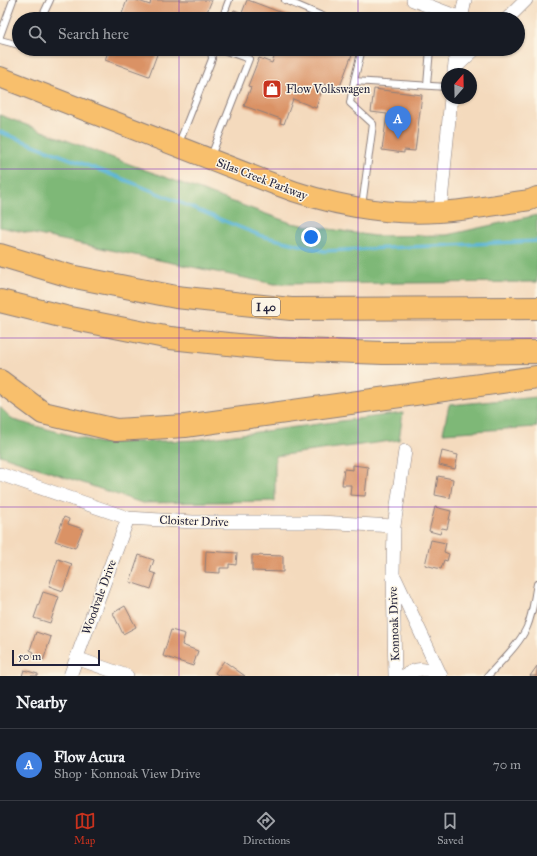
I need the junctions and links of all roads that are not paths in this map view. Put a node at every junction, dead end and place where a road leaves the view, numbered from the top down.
1 (13, 0) edge
2 (50, 0) edge
3 (229, 0) edge
4 (285, 0) edge
5 (412, 0) edge
6 (465, 0) edge
7 (526, 0) edge
8 (45, 12) edge
9 (225, 12) edge
10 (313, 12) edge
11 (445, 12) edge
12 (462, 12) edge
13 (513, 12) edge
14 (0, 36) edge
15 (0, 40) edge
16 (12, 43) edge
17 (212, 56) edge
18 (238, 56) edge
19 (360, 56) edge
20 (429, 56) edge
21 (456, 56) edge
22 (469, 56) edge
23 (455, 68) edge
24 (458, 68) edge
25 (0, 77) edge
26 (354, 81) junction
27 (427, 85) junction
28 (441, 86) edge
29 (450, 104) edge
30 (178, 147) junction
31 (210, 159) junction
32 (537, 197) edge
33 (362, 207) junction
34 (440, 212) junction
35 (0, 255) edge
36 (0, 301) edge
37 (537, 308) edge
38 (537, 352) edge
39 (537, 376) edge
40 (0, 381) edge
41 (404, 451) dead end
42 (0, 474) edge
43 (128, 518) junction
44 (394, 526) junction
45 (393, 572) junction
46 (537, 584) edge
47 (536, 595) edge
48 (76, 658) junction
49 (440, 675) edge
50 (70, 676) edge
51 (127, 676) edge
52 (395, 676) edge
53 (404, 676) edge
54 (488, 676) edge

1 - 14 lane
2 - 8 lane
3 - 9 lane
4 - 10 lane
5 - 11 street
6 - 12 street
7 - 13 street
15 - 16 lane
17 - 30 lane
18 - 31 lane
19 - 26 lane
20 - 27 lane
21 - 23 street
22 - 24 street
25 - 30 main road, Silas Creek Parkway
26 - 27 lane
26 - 33 lane
27 - 28 lane
29 - 34 street
30 - 31 main road, Silas Creek Parkway
31 - 33 main road, Silas Creek Parkway
32 - 34 main road, Silas Creek Parkway
33 - 34 main road, Silas Creek Parkway
35 - 37 highway, I 40
36 - 38 highway
39 - 40 highway
41 - 44 street, Konnoak Drive
42 - 43 street, Cloister Drive
43 - 44 street, Cloister Drive
43 - 48 street, Woodvale Drive
44 - 45 street, Konnoak Drive
45 - 49 street
45 - 52 street, Konnoak Drive
46 - 47 lane
47 - 54 lane
48 - 50 street, Woodvale Drive
48 - 51 street
49 - 53 street

